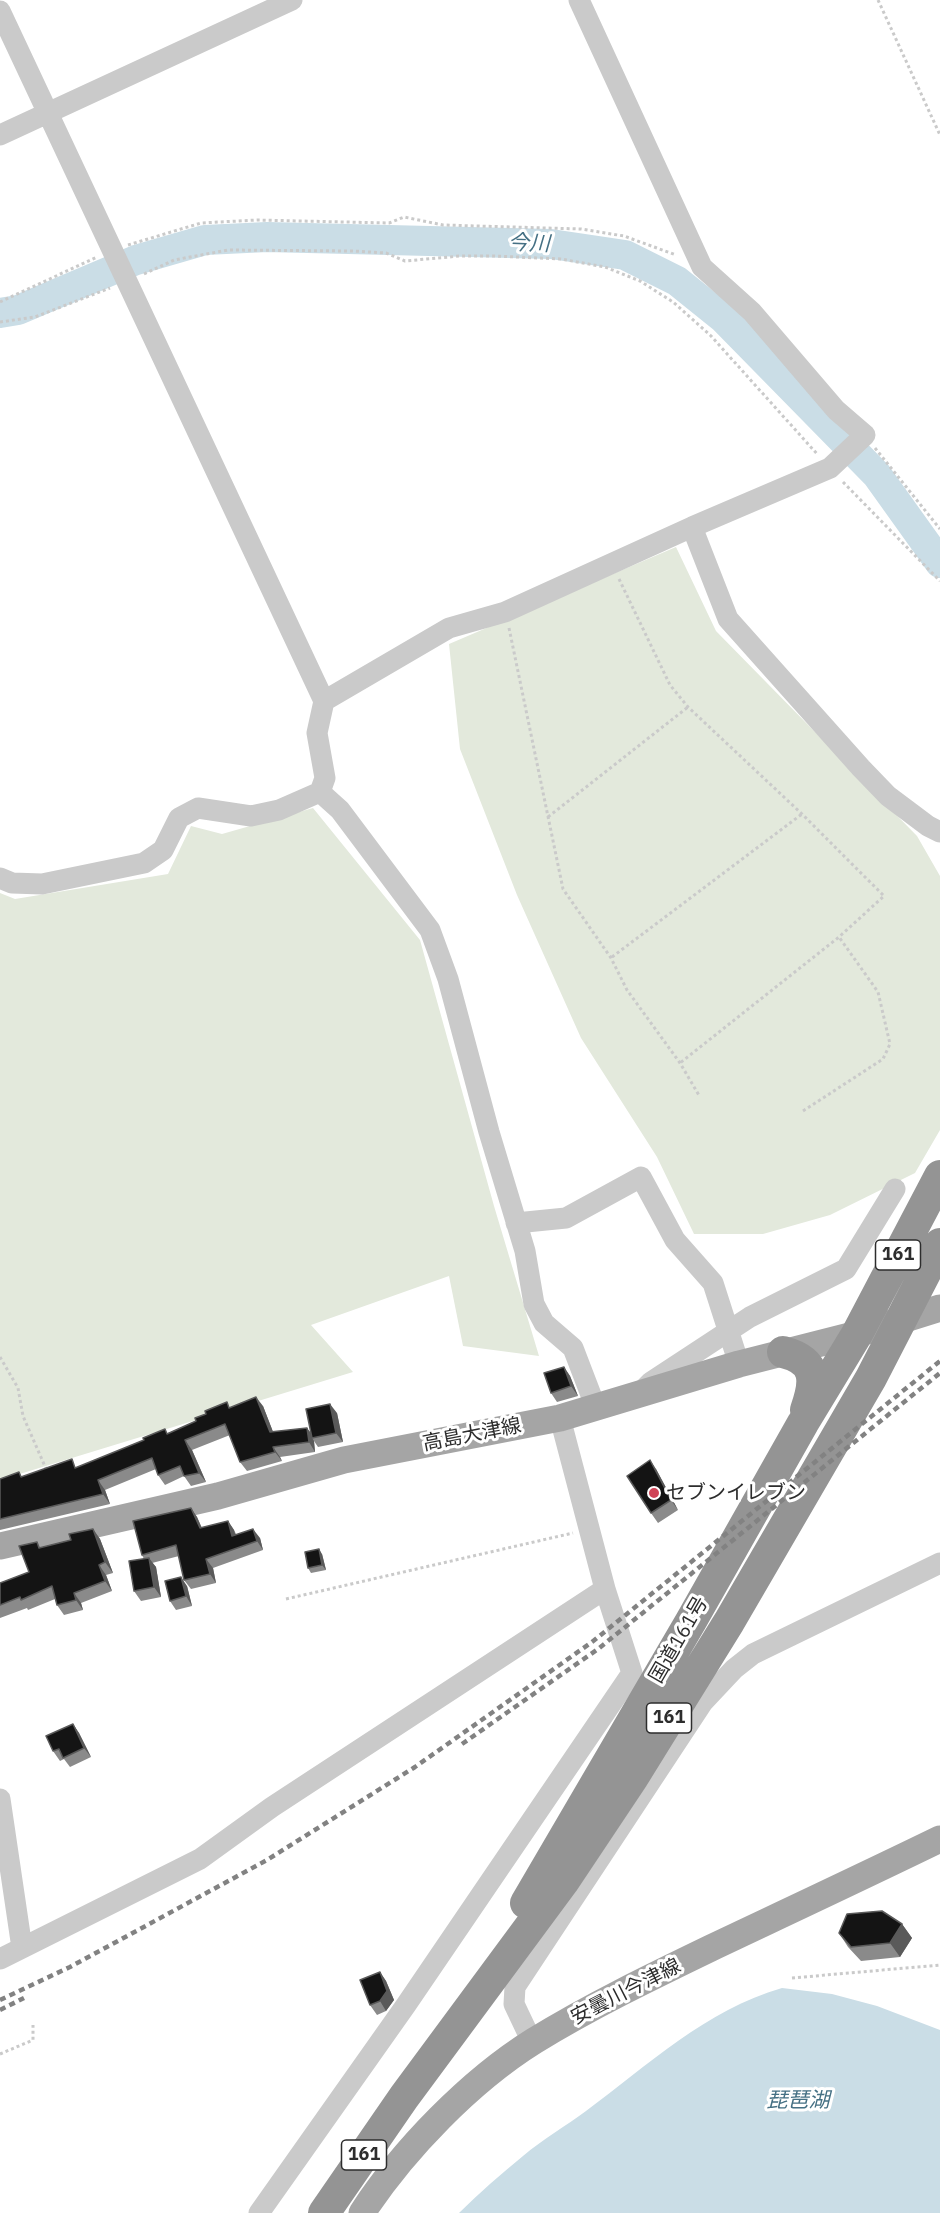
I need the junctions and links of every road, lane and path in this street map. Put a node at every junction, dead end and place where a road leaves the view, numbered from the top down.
1 (292, 0) edge
2 (579, 0) edge
3 (878, 0) edge
4 (0, 11) edge
5 (47, 113) junction
6 (0, 135) edge
7 (940, 135) edge
8 (111, 251) junction
9 (702, 267) junction
10 (126, 282) junction
11 (0, 302) edge
12 (0, 322) edge
13 (865, 435) junction
14 (830, 468) junction
15 (692, 527) junction
16 (940, 529) edge
17 (612, 563) junction
18 (940, 581) edge
19 (506, 612) junction
20 (324, 701) junction
21 (688, 707) junction
22 (320, 792) junction
23 (802, 814) junction
24 (549, 817) junction
25 (940, 832) edge
26 (0, 878) edge
27 (839, 937) junction
28 (611, 958) junction
29 (680, 1063) junction
30 (700, 1097) dead end
31 (803, 1111) dead end
32 (940, 1176) edge
33 (895, 1189) dead end
34 (940, 1218) edge
35 (516, 1223) junction
36 (940, 1244) edge
37 (892, 1318) edge
38 (728, 1332) junction
39 (796, 1348) junction
40 (0, 1357) edge
41 (739, 1364) junction
42 (640, 1393) junction
43 (857, 1402) junction
44 (596, 1408) junction
45 (560, 1418) junction
46 (803, 1423) junction
47 (48, 1475) edge
48 (590, 1529) junction
49 (0, 1546) edge
50 (940, 1563) edge
51 (605, 1589) junction
52 (286, 1599) dead end
53 (0, 1799) edge
54 (940, 1839) edge
55 (22, 1948) junction
56 (0, 1959) edge
57 (940, 1965) edge
58 (792, 1978) dead end
59 (33, 2025) dead end
60 (532, 2042) junction
61 (0, 2054) edge
62 (404, 2097) junction
63 (259, 2213) edge
64 (324, 2213) edge
65 (362, 2213) edge

1 - 5 street
2 - 9 street
3 - 7 path
4 - 5 street
5 - 6 street
5 - 8 street
8 - 9 path
8 - 10 street
8 - 11 path
9 - 13 street
10 - 12 path
10 - 14 path
10 - 20 street
13 - 14 street
13 - 16 path
14 - 15 street
14 - 18 path
15 - 17 street
15 - 25 street
17 - 19 street
17 - 21 path
19 - 20 street
19 - 24 path
20 - 22 street
21 - 23 path
21 - 24 path
22 - 26 street
22 - 35 street
23 - 27 path
23 - 28 path
24 - 28 path
27 - 29 path
27 - 31 path
28 - 29 path
29 - 30 path
32 - 37 highway, 国道161号 / 161
33 - 38 street
34 - 37 highway
35 - 38 street
35 - 44 street
36 - 37 highway, 国道161号 / 161
37 - 39 highway
37 - 43 highway, 国道161号 / 161
37 - 43 highway
37 - 46 highway, 国道161号 / 161
38 - 41 street
38 - 42 street
39 - 41 main road, 高島大津線
39 - 46 highway
40 - 47 path
41 - 42 main road, 高島大津線
42 - 44 main road, 高島大津線
43 - 62 highway, 国道161号 / 161
44 - 45 main road, 高島大津線
45 - 48 street
45 - 49 main road, 高島大津線
46 - 62 highway, 国道161号 / 161
48 - 51 street
48 - 52 path
50 - 60 street
51 - 55 street
51 - 63 street
53 - 55 street
54 - 60 main road, 安曇川今津線
55 - 56 street
57 - 58 path
59 - 61 path
60 - 65 main road, 安曇川今津線
62 - 64 highway, 国道161号 / 161

